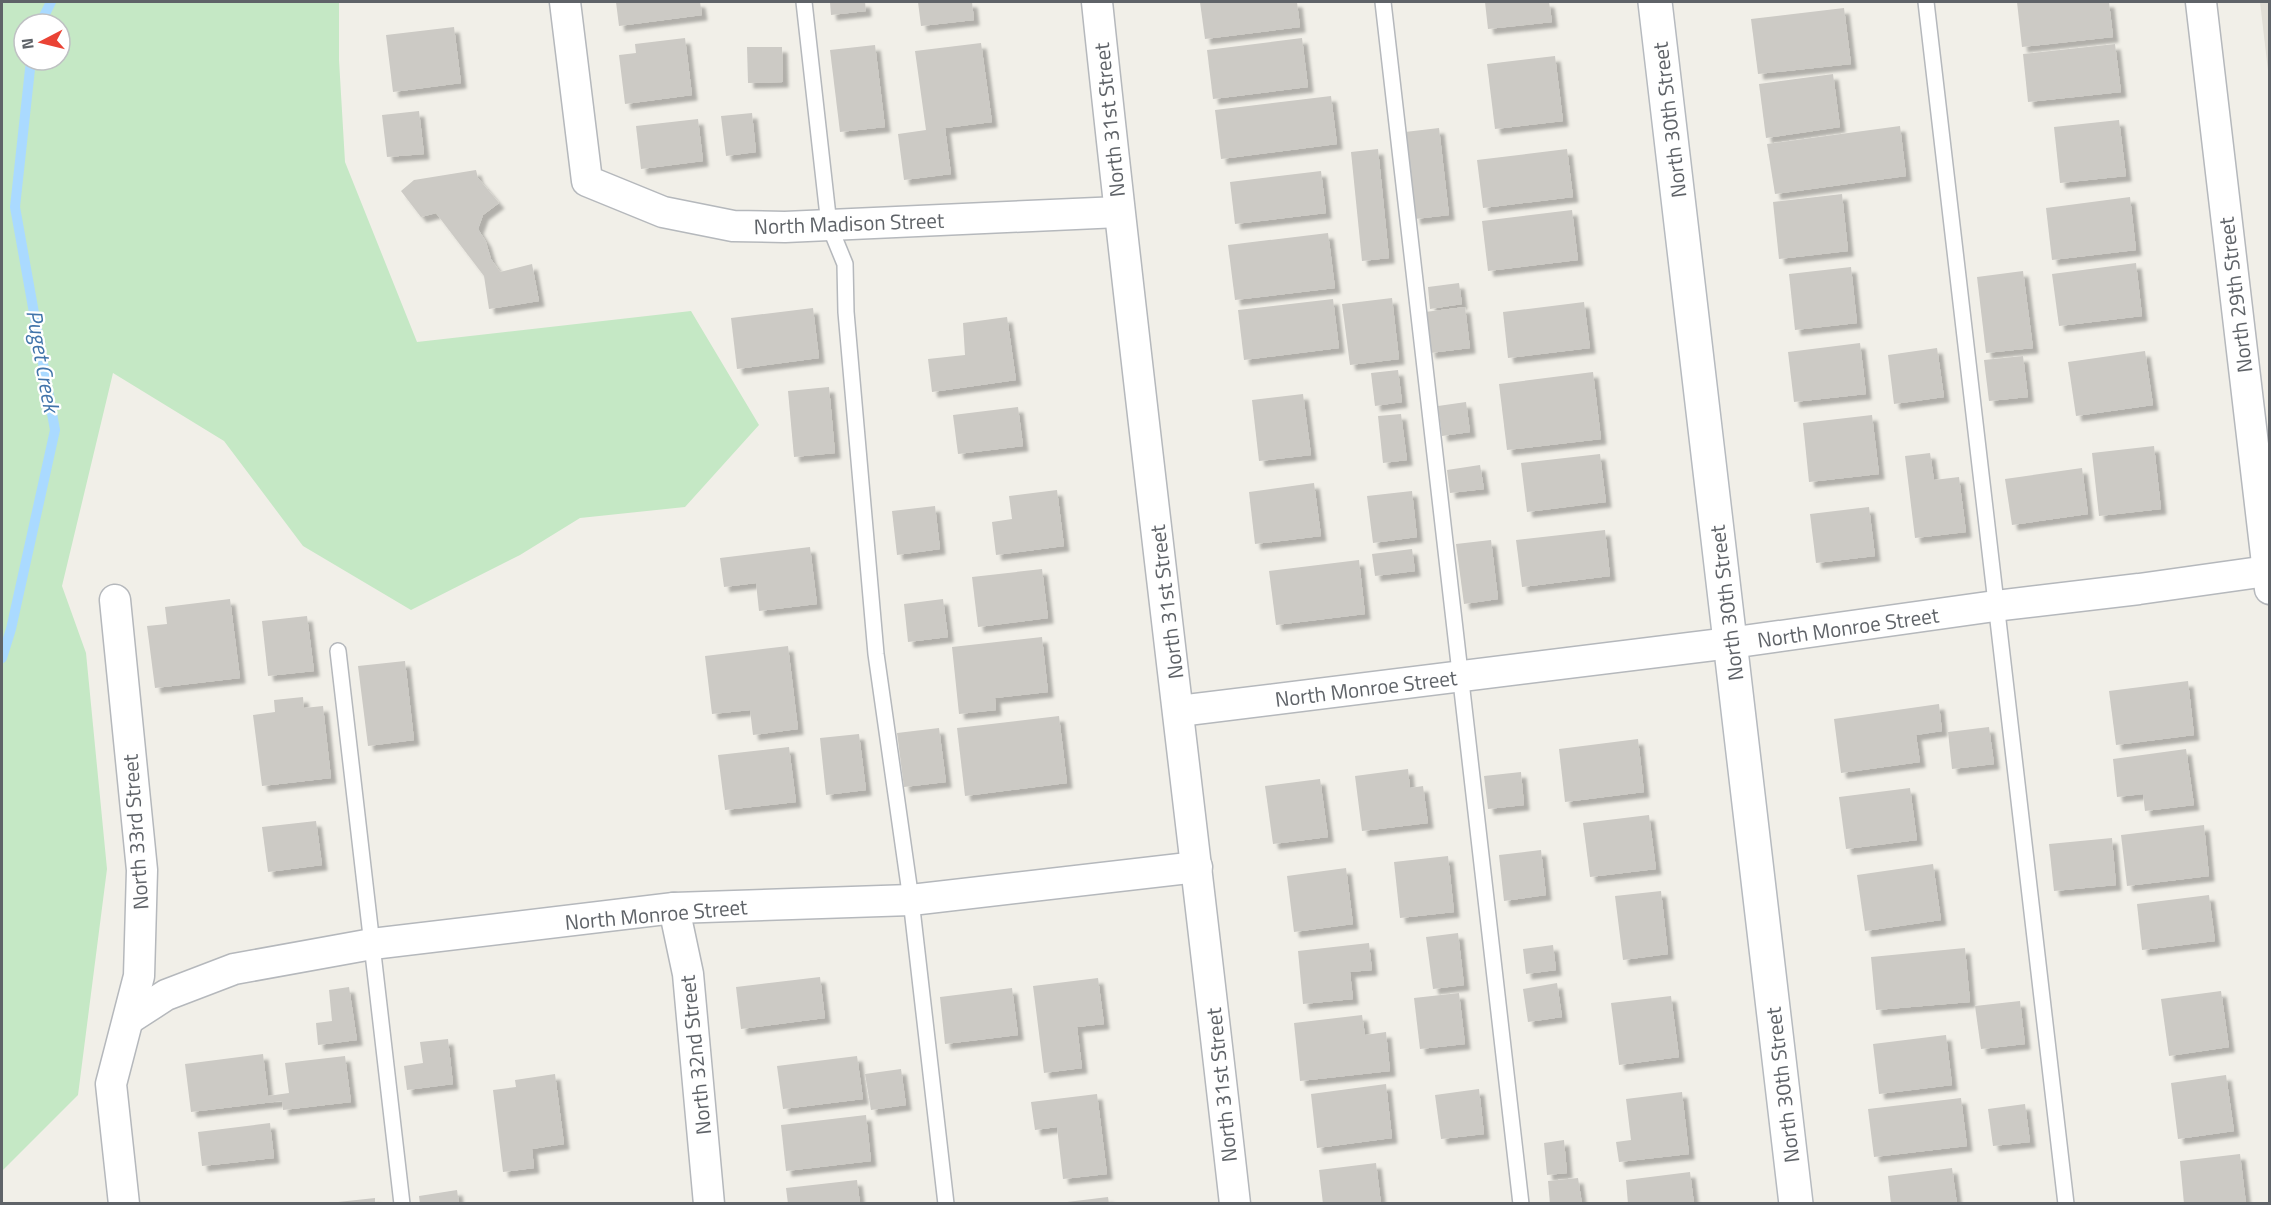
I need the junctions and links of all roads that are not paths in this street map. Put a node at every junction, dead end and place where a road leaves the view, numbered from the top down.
1 (565, 2) edge
2 (804, 2) edge
3 (1097, 2) edge
4 (1383, 2) edge
5 (1655, 2) edge
6 (1926, 2) edge
7 (2201, 2) edge
8 (1119, 212) junction
9 (830, 225) junction
10 (2268, 580) edge
11 (115, 600) dead end
12 (1995, 606) junction
13 (1730, 643) junction
14 (338, 651) dead end
15 (1460, 676) junction
16 (1179, 711) junction
17 (1197, 867) junction
18 (911, 900) junction
19 (674, 908) junction
20 (372, 944) junction
21 (129, 1019) junction
22 (124, 1203) edge
23 (402, 1203) edge
24 (709, 1203) edge
25 (946, 1203) edge
26 (1235, 1203) edge
27 (1521, 1203) edge
28 (1796, 1203) edge
29 (2066, 1203) edge

1 - 9 street, North Madison Street
2 - 9 lane
3 - 8 street, North 31st Street
4 - 15 lane
5 - 13 main road, North 30th Street
6 - 12 lane
7 - 10 street, North 29th Street
8 - 9 street, North Madison Street
8 - 16 street, North 31st Street
9 - 18 lane
10 - 12 street, North Monroe Street
11 - 21 street, North 33rd Street
12 - 13 street, North Monroe Street
12 - 29 lane
13 - 15 street, North Monroe Street
13 - 28 main road, North 30th Street
14 - 20 lane
15 - 16 street, North Monroe Street
15 - 27 lane
16 - 17 street, North 31st Street
17 - 18 street, North Monroe Street
17 - 26 street, North 31st Street
18 - 19 street, North Monroe Street
18 - 25 lane
19 - 20 street, North Monroe Street
19 - 24 street, North 32nd Street
20 - 21 street, North Monroe Street
20 - 23 lane
21 - 22 street, North 33rd Street

